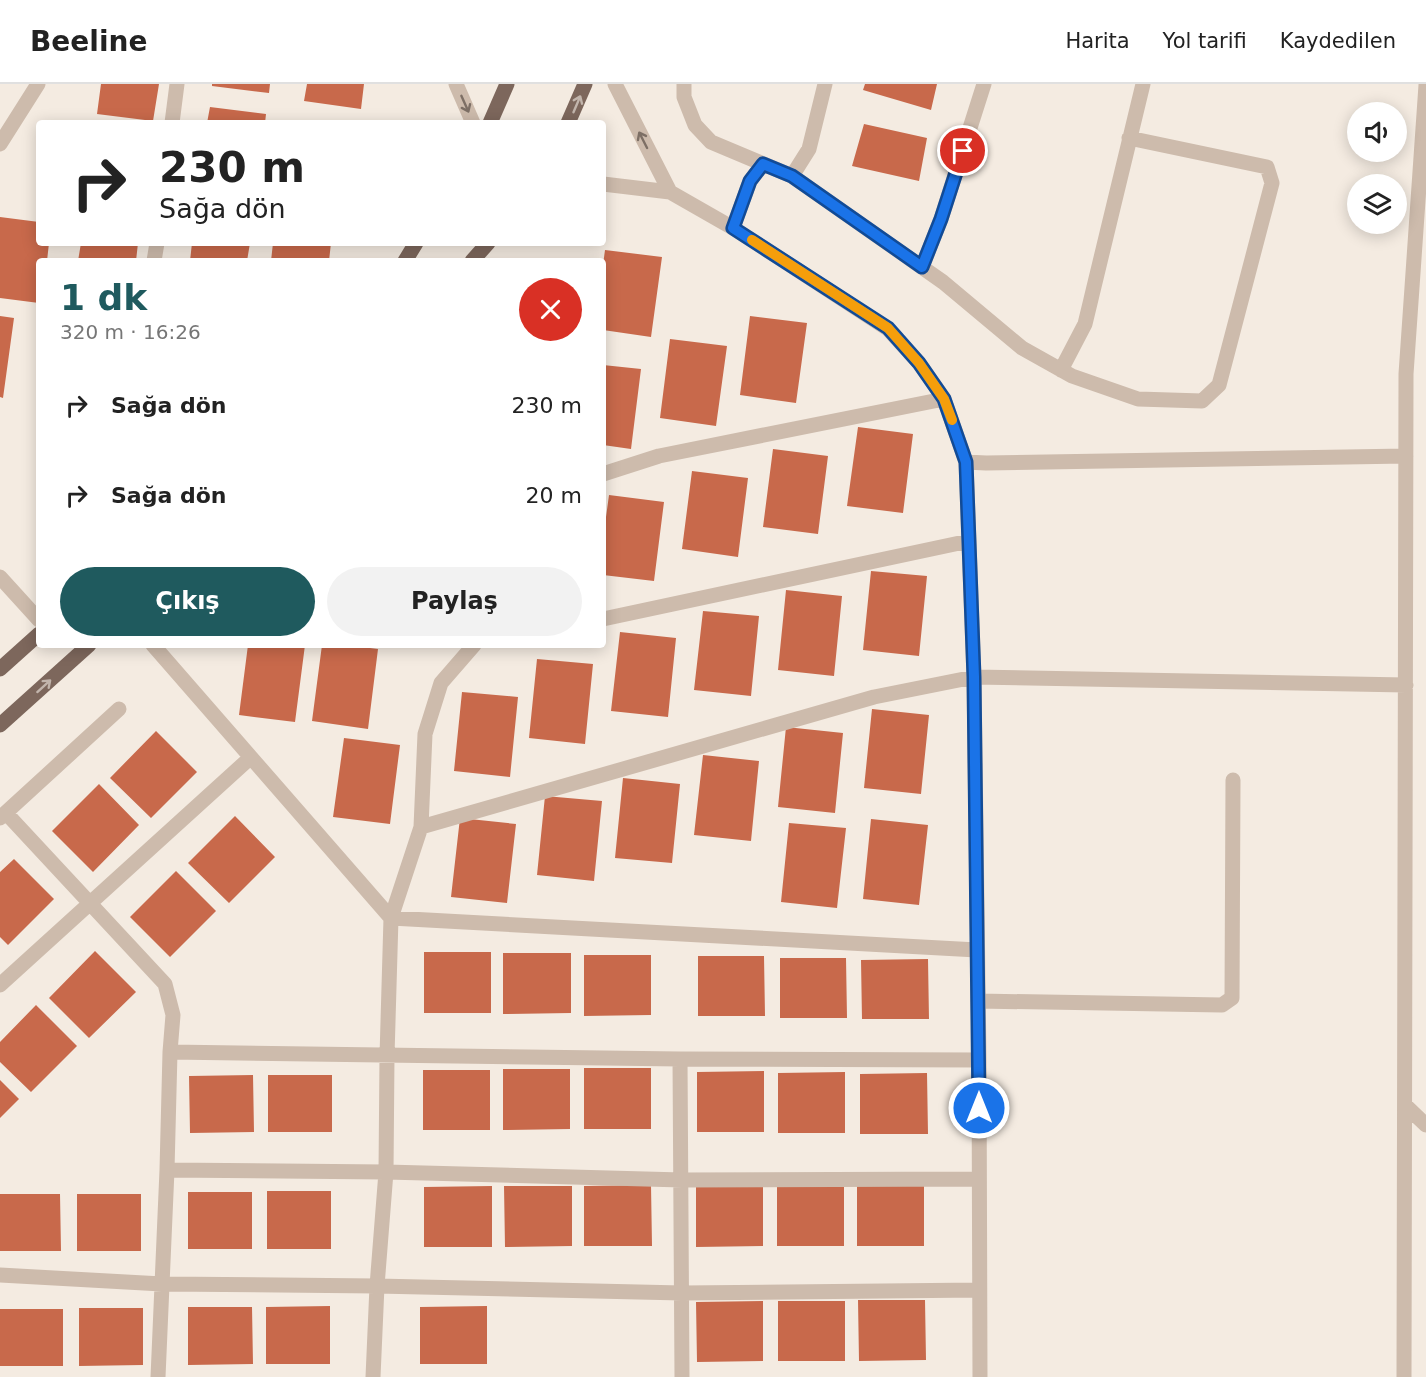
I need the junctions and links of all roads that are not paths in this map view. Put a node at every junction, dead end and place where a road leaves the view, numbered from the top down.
1 (38, 84) edge
2 (177, 84) edge
3 (456, 84) edge
4 (507, 84) edge
5 (585, 84) edge
6 (615, 84) edge
7 (684, 84) edge
8 (825, 84) edge
9 (984, 84) edge
10 (1143, 84) edge
11 (1426, 86) edge
12 (172, 120) edge
13 (472, 120) edge
14 (491, 120) edge
15 (569, 120) edge
16 (1129, 138) junction
17 (0, 144) edge
18 (763, 164) junction
19 (792, 176) junction
20 (606, 184) edge
21 (670, 192) junction
22 (733, 228) junction
23 (485, 246) edge
24 (475, 258) edge
25 (922, 267) junction
26 (1061, 370) junction
27 (944, 399) junction
28 (1406, 456) junction
29 (966, 462) junction
30 (606, 473) edge
31 (969, 540) junction
32 (0, 577) edge
33 (36, 617) edge
34 (606, 618) edge
35 (36, 637) edge
36 (86, 648) edge
37 (156, 648) edge
38 (475, 648) edge
39 (0, 669) edge
40 (974, 677) junction
41 (1406, 685) junction
42 (119, 710) dead end
43 (0, 725) edge
44 (250, 758) junction
45 (1233, 780) dead end
46 (3, 815) edge
47 (421, 827) junction
48 (89, 903) junction
49 (391, 918) junction
50 (977, 950) junction
51 (0, 985) edge
52 (978, 1000) junction
53 (170, 1052) junction
54 (387, 1056) junction
55 (680, 1059) junction
56 (979, 1060) junction
57 (1405, 1105) junction
58 (1426, 1125) edge
59 (167, 1170) junction
60 (386, 1172) junction
61 (979, 1179) junction
62 (681, 1180) junction
63 (0, 1275) edge
64 (162, 1284) junction
65 (377, 1286) junction
66 (979, 1290) junction
67 (682, 1293) junction
68 (158, 1377) edge
69 (373, 1377) edge
70 (682, 1377) edge
71 (980, 1377) edge
72 (1404, 1377) edge

1 - 17 street
2 - 12 street
3 -> 13 street
4 - 14 main road
15 -> 5 main road
21 -> 6 street
7 - 18 street
8 - 19 street
9 - 25 street
10 - 16 street
11 - 28 street
16 - 26 street
16 - 26 street
18 - 19 street
18 - 22 street
19 - 25 street
20 - 21 street
21 - 22 street
22 - 27 street
23 - 24 main road
25 - 26 street
27 - 29 street
27 - 30 street
28 - 29 street
28 - 41 street
29 - 31 street
31 - 34 street
31 - 40 street
32 - 33 street
35 - 39 main road
43 -> 36 main road
37 - 44 street
38 - 47 street
40 - 41 street
40 - 47 street
40 - 50 street
41 - 57 street
42 - 46 street
44 - 48 street
44 - 49 street
45 - 52 street
46 - 48 street
47 - 49 street
48 - 51 street
48 - 53 street
49 - 50 street
49 - 54 street
50 - 52 street
52 - 56 street
53 - 54 street
53 - 59 street
54 - 55 street
54 - 60 street
55 - 56 street
55 - 62 street
56 - 61 street
57 - 58 street
57 - 72 street
59 - 60 street
59 - 64 street
60 - 62 street
60 - 65 street
61 - 62 street
61 - 66 street
62 - 67 street
63 - 64 street
64 - 65 street
64 - 68 street
65 - 67 street
65 - 69 street
66 - 67 street
66 - 71 street
67 - 70 street

